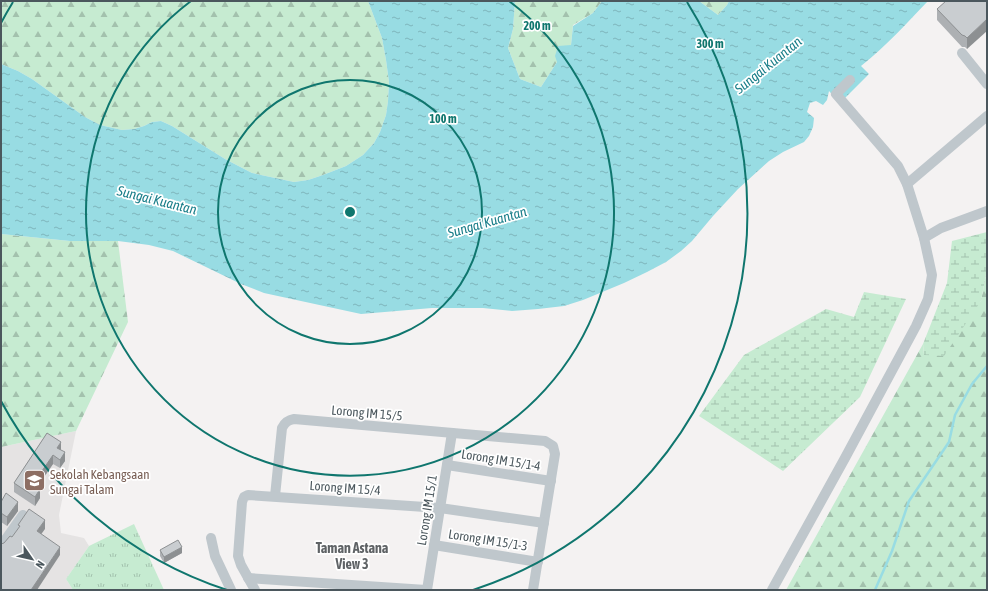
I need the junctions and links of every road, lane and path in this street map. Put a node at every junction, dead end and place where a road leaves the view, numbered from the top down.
1 (962, 53) dead end
2 (850, 80) dead end
3 (987, 84) edge
4 (987, 116) edge
5 (907, 184) junction
6 (987, 211) edge
7 (924, 238) junction
8 (452, 433) junction
9 (447, 465) junction
10 (551, 481) junction
11 (275, 496) junction
12 (440, 508) junction
13 (23, 515) edge
14 (544, 523) junction
15 (211, 538) dead end
16 (434, 545) junction
17 (1, 546) edge
18 (538, 562) junction
19 (248, 578) junction
20 (230, 590) edge
21 (255, 590) edge
22 (427, 590) edge
23 (533, 590) edge
24 (772, 590) edge

1 - 3 street
2 - 5 street
4 - 5 street
5 - 7 street
6 - 7 street
7 - 24 street
8 - 9 street, Lorong IM 15/1
8 - 10 street, Lorong IM 15/5
8 - 11 street, Lorong IM 15/5
9 - 10 street, Lorong IM 15/1-4
9 - 12 street, Lorong IM 15/1
10 - 14 street, Lorong IM 15/5
11 - 12 street, Lorong IM 15/4
11 - 19 street, Lorong IM 15/4
12 - 14 street, Lorong IM 15/4
12 - 16 street, Lorong IM 15/1
13 - 17 street
14 - 18 street, Lorong IM 15/5
15 - 20 street
16 - 18 street, Lorong IM 15/1-3
16 - 22 street, Lorong IM 15/1
18 - 23 street, Lorong IM 15/5
19 - 21 street
19 - 22 street

